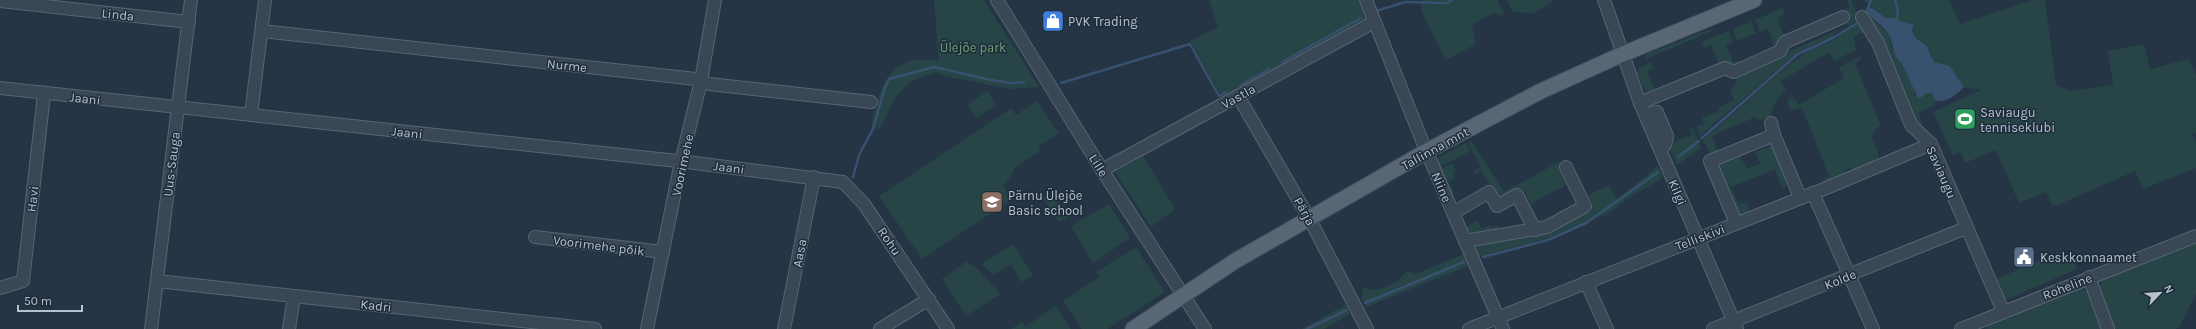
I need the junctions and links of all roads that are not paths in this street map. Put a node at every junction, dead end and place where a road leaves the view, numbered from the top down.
1 (192, 0) edge
2 (265, 0) edge
3 (715, 0) edge
4 (997, 0) edge
5 (1366, 0) edge
6 (1604, 0) edge
7 (1754, 0) edge
8 (0, 1) edge
9 (1843, 17) dead end
10 (1862, 17) dead end
11 (189, 22) junction
12 (1374, 22) junction
13 (262, 31) junction
14 (1623, 54) junction
15 (701, 81) junction
16 (0, 88) edge
17 (44, 94) junction
18 (1238, 96) junction
19 (871, 102) dead end
20 (1640, 103) junction
21 (178, 108) junction
22 (1652, 113) dead end
23 (250, 114) junction
24 (1771, 123) dead end
25 (1774, 135) junction
26 (1931, 144) junction
27 (1665, 145) dead end
28 (1427, 151) junction
29 (681, 162) junction
30 (1566, 166) dead end
31 (1102, 170) junction
32 (814, 177) junction
33 (1812, 193) junction
34 (1800, 197) junction
35 (1453, 213) junction
36 (1309, 218) junction
37 (1736, 223) junction
38 (1966, 228) junction
39 (1535, 230) junction
40 (2196, 236) edge
41 (535, 237) dead end
42 (1697, 238) junction
43 (1465, 241) junction
44 (663, 252) junction
45 (1850, 276) junction
46 (2089, 277) junction
47 (157, 281) junction
48 (1586, 282) junction
49 (0, 288) edge
50 (1184, 295) junction
51 (294, 296) junction
52 (929, 299) junction
53 (2004, 311) junction
54 (1498, 317) junction
55 (1735, 325) edge
56 (1981, 325) edge
57 (151, 329) edge
58 (289, 329) edge
59 (596, 329) edge
60 (647, 329) edge
61 (784, 329) edge
62 (880, 329) edge
63 (948, 329) edge
64 (1133, 329) edge
65 (1205, 329) edge
66 (1367, 329) edge
67 (1469, 329) edge
68 (1503, 329) edge
69 (1607, 329) edge
70 (1714, 329) edge
71 (1873, 329) edge
72 (1961, 329) edge
73 (2108, 329) edge

1 - 11 street, Uus-Sauga
2 - 13 street
3 - 15 street, Voorimehe
4 - 31 street, Lille
5 - 12 street, Niine
6 - 14 street, Kilgi
7 - 14 main road, Tallinna mnt
8 - 11 street, Linda
9 - 20 street
10 - 26 street, Saviaugu
11 - 21 street, Uus-Sauga
12 - 18 street, Vastla
12 - 28 street, Niine
13 - 15 street, Nurme
13 - 23 street
14 - 20 street, Kilgi
14 - 28 main road, Tallinna mnt
15 - 19 street, Nurme
15 - 29 street, Voorimehe
16 - 17 street, Jaani
17 - 21 street, Jaani
17 - 49 street, Havi
18 - 31 street, Vastla
18 - 36 street, Pärja
20 - 42 street, Kilgi
21 - 23 street, Jaani
21 - 47 street, Uus-Sauga
22 - 27 street
23 - 29 street, Jaani
24 - 25 street
25 - 34 street
25 - 37 street
26 - 33 street, Telliskivi
26 - 38 street, Saviaugu
28 - 35 street, Niine
28 - 36 main road, Tallinna mnt
29 - 32 street, Jaani
29 - 44 street, Voorimehe
30 - 39 street
31 - 50 street, Lille
32 - 52 street, Rohu
32 - 61 street, Aasa
33 - 34 street, Telliskivi
33 - 45 street
34 - 37 street, Telliskivi
35 - 39 street
35 - 43 street, Niine
36 - 50 main road, Tallinna mnt
36 - 66 street, Pärja
37 - 42 street, Telliskivi
38 - 45 street, Kolde
38 - 53 street, Saviaugu
39 - 43 street
40 - 46 street, Roheline
41 - 44 street, Voorimehe põik
42 - 48 street, Telliskivi
42 - 55 street, Kilgi
43 - 54 street, Niine
44 - 60 street, Voorimehe
45 - 55 street, Kolde
45 - 71 street
46 - 53 street, Roheline
46 - 73 street
47 - 51 street, Kadri
47 - 57 street, Uus-Sauga
48 - 54 street, Telliskivi
48 - 69 street
50 - 64 main road, Tallinna mnt
50 - 65 street, Lille
51 - 58 street
51 - 59 street, Kadri
52 - 62 street
52 - 63 street, Rohu
53 - 56 street, Roheline
54 - 67 street, Telliskivi
54 - 68 street, Niine
55 - 70 street, Kolde
56 - 72 street, Roheline

